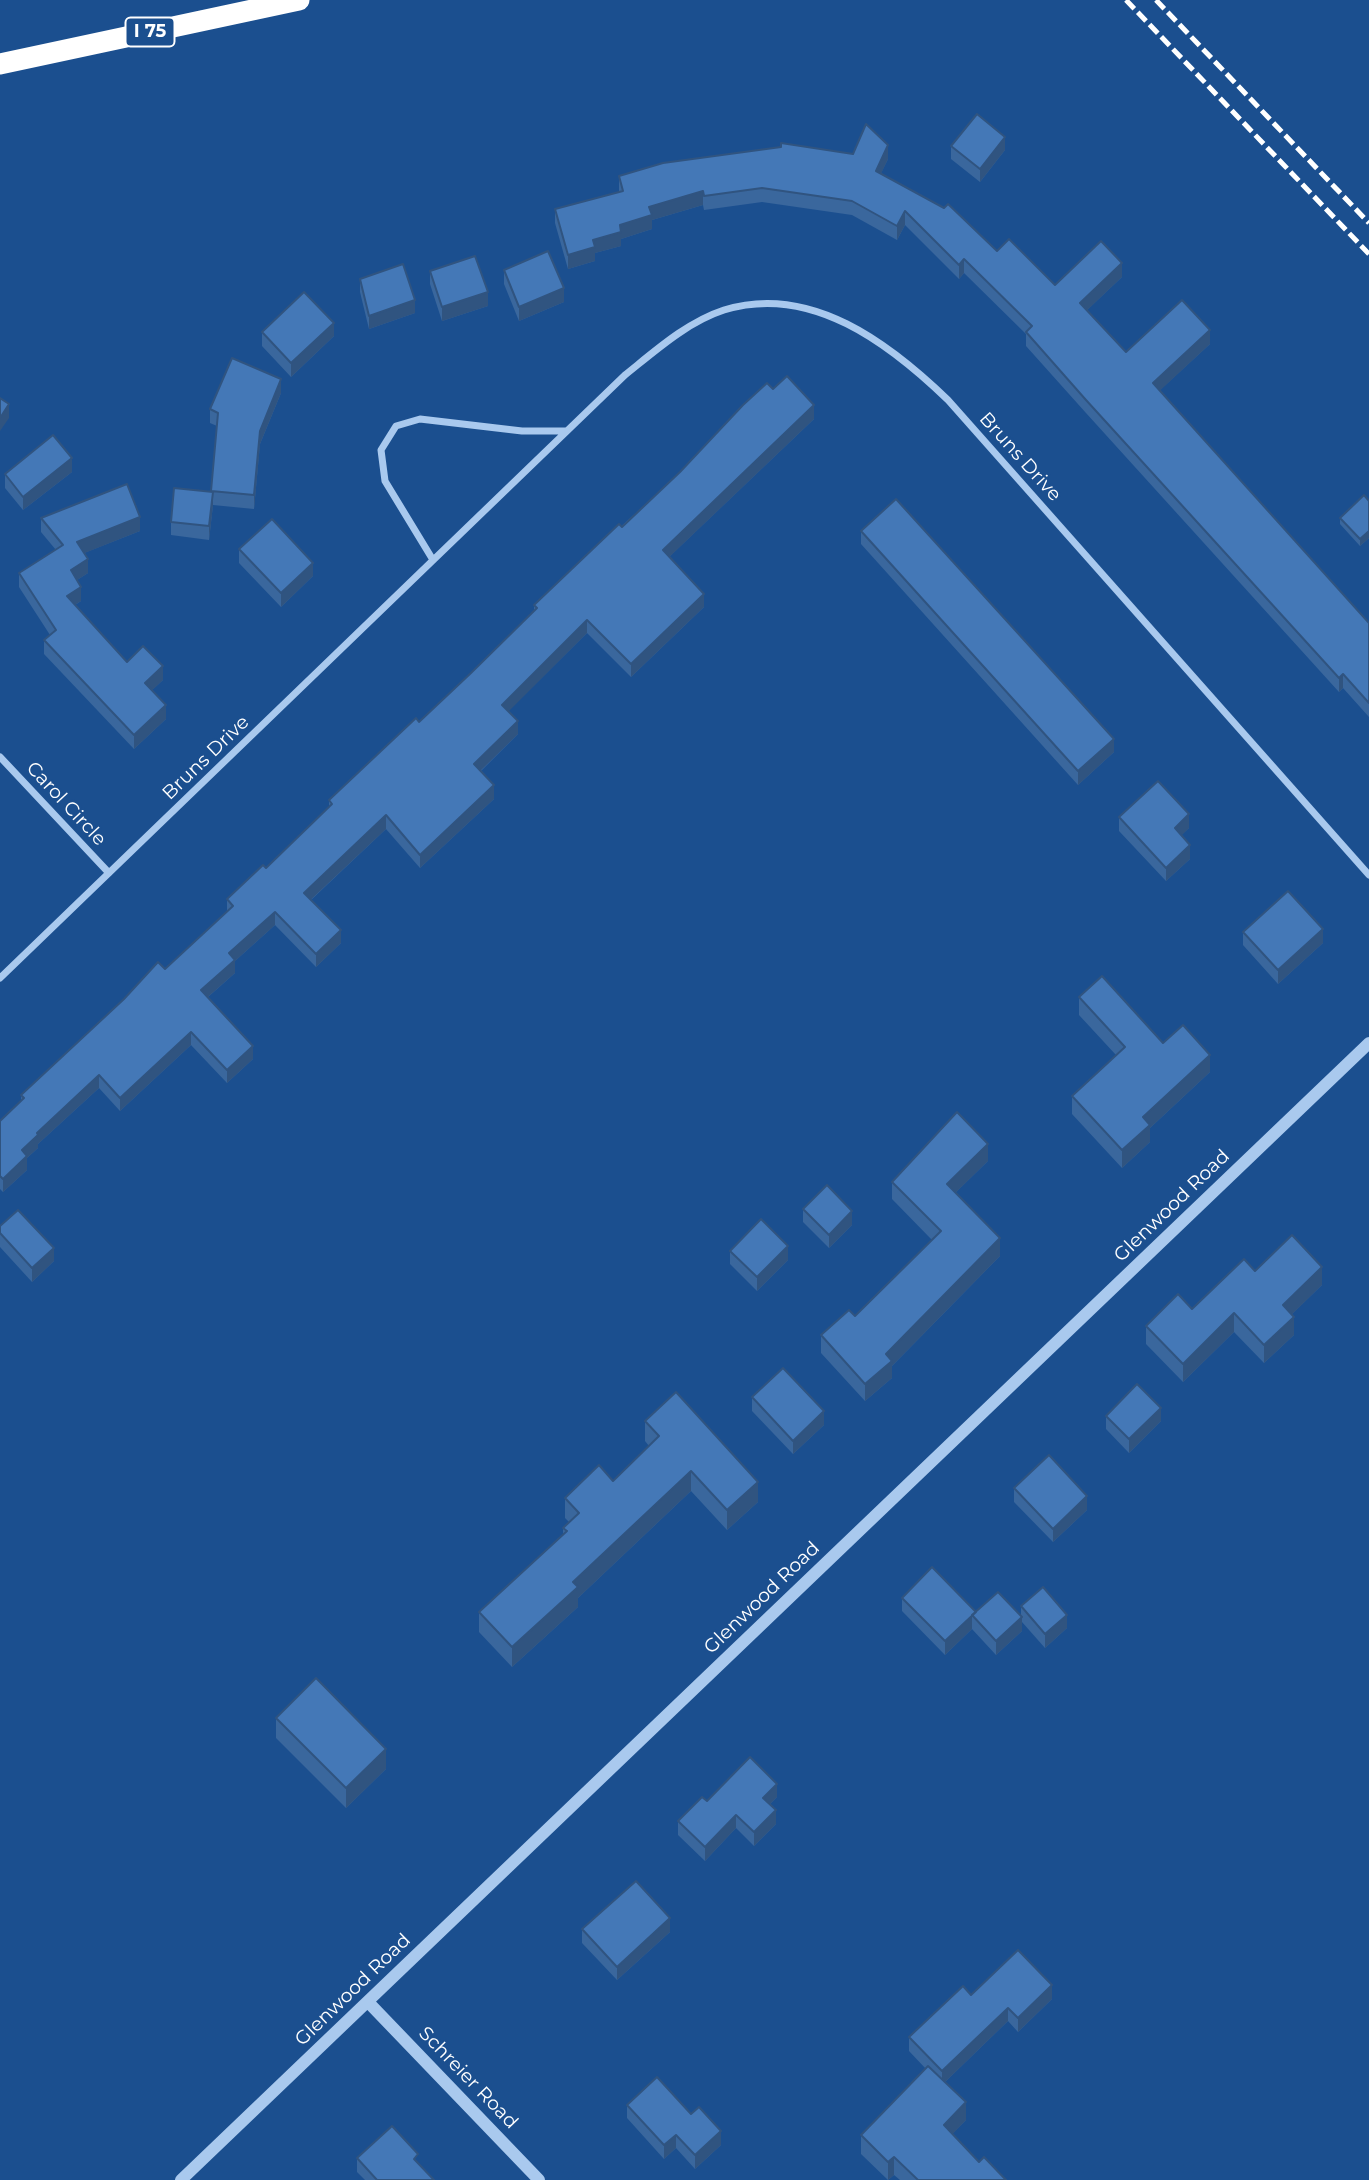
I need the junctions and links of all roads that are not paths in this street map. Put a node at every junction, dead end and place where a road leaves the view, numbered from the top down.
1 (299, 0) edge
2 (0, 64) edge
3 (566, 431) junction
4 (433, 560) junction
5 (0, 757) edge
6 (110, 873) junction
7 (1369, 875) edge
8 (0, 978) edge
9 (1369, 1043) edge
10 (369, 2003) junction
11 (181, 2180) edge
12 (539, 2180) edge

1 - 2 highway, I 75
3 - 4 street, Bruns Drive
3 - 4 street
3 - 7 street, Bruns Drive
4 - 6 street, Bruns Drive
5 - 6 street, Carol Circle
6 - 8 street, Bruns Drive
9 - 10 street, Glenwood Road
10 - 11 street, Glenwood Road
10 - 12 street, Schreier Road

